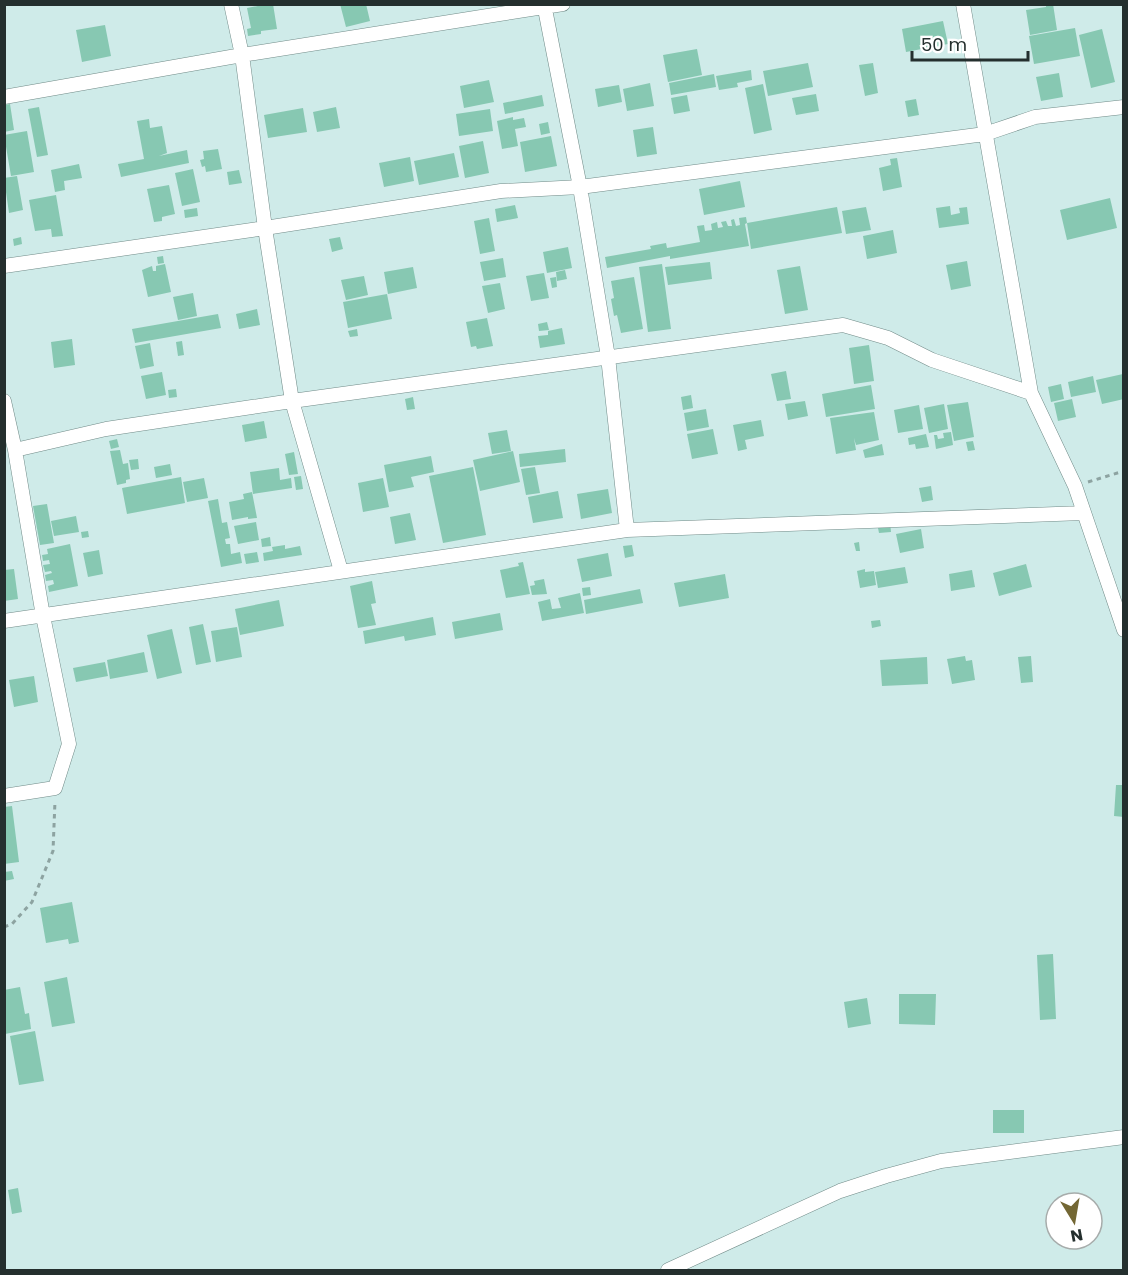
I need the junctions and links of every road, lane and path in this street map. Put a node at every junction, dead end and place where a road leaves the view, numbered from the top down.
1 (231, 4) edge
2 (563, 4) edge
3 (963, 4) edge
4 (544, 6) edge
5 (242, 55) junction
6 (4, 97) edge
7 (1124, 107) edge
8 (985, 134) junction
9 (580, 188) junction
10 (265, 228) junction
11 (4, 266) edge
12 (608, 357) junction
13 (1031, 393) junction
14 (4, 401) edge
15 (292, 401) junction
16 (15, 450) junction
17 (1124, 471) edge
18 (1075, 486) junction
19 (1083, 513) junction
20 (627, 530) junction
21 (341, 571) junction
22 (43, 616) junction
23 (4, 621) edge
24 (1124, 630) edge
25 (55, 788) junction
26 (4, 796) edge
27 (4, 927) edge
28 (1124, 1137) edge
29 (668, 1270) edge

1 - 5 street
2 - 4 street
3 - 8 street
4 - 5 street
4 - 9 street
5 - 6 street
5 - 10 street
7 - 8 street
8 - 9 street
8 - 13 street
9 - 10 street
9 - 12 street
10 - 11 street
10 - 15 street
12 - 13 street
12 - 15 street
12 - 20 street
13 - 18 street
14 - 16 street
15 - 16 street
15 - 21 street
16 - 22 street
17 - 18 path
18 - 19 street
19 - 20 street
19 - 24 street
20 - 21 street
21 - 22 street
22 - 23 street
22 - 25 street
25 - 26 street
25 - 27 path
28 - 29 street

